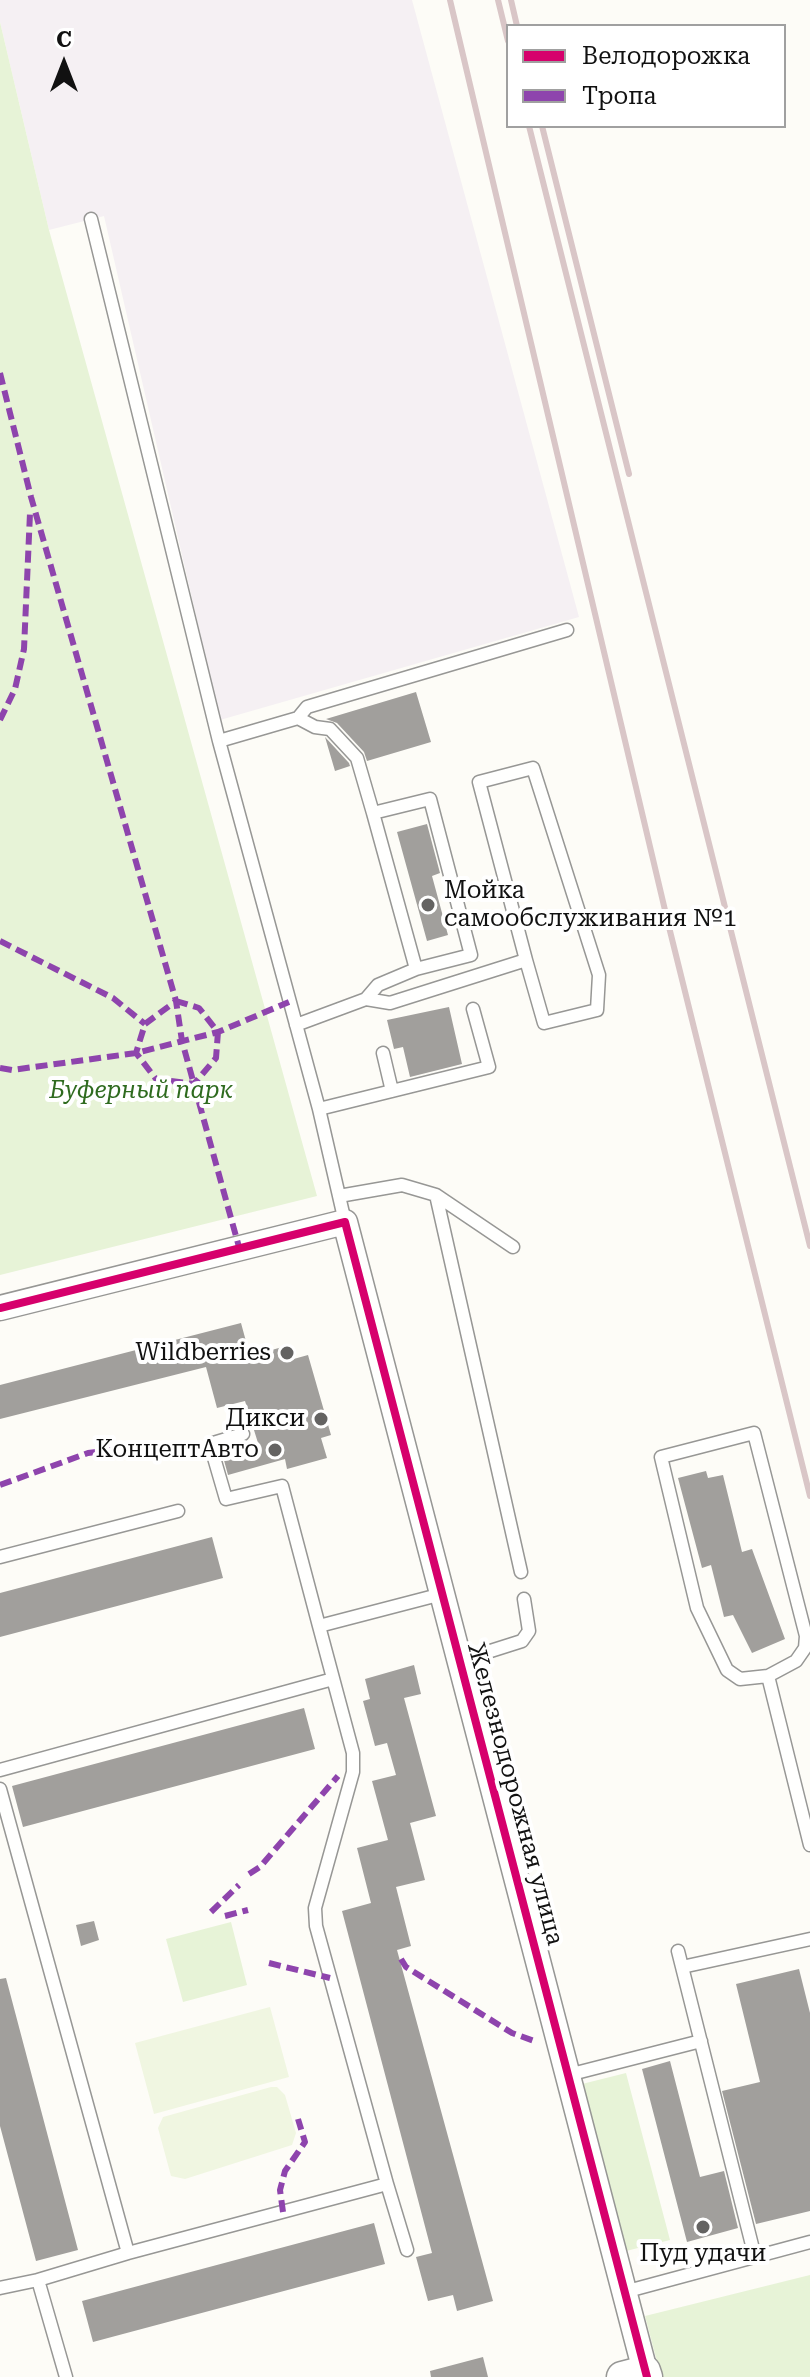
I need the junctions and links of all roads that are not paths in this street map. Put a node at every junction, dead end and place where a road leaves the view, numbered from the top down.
1 (91, 219) dead end
2 (567, 630) dead end
3 (298, 718) junction
4 (219, 741) junction
5 (373, 813) junction
6 (526, 960) junction
7 (416, 969) junction
8 (366, 999) junction
9 (473, 1009) dead end
10 (296, 1025) junction
11 (383, 1053) dead end
12 (392, 1091) junction
13 (319, 1109) junction
14 (436, 1195) junction
15 (339, 1196) junction
16 (345, 1222) junction
17 (513, 1247) dead end
18 (0, 1308) edge
19 (243, 1434) dead end
20 (178, 1511) dead end
21 (0, 1557) edge
22 (521, 1572) dead end
23 (442, 1594) junction
24 (524, 1599) dead end
25 (319, 1626) junction
26 (459, 1661) junction
27 (768, 1676) junction
28 (333, 1679) junction
29 (0, 1770) edge
30 (0, 1789) edge
31 (810, 1845) edge
32 (810, 1939) edge
33 (678, 1951) dead end
34 (682, 1967) junction
35 (701, 2041) junction
36 (568, 2075) junction
37 (387, 2184) junction
38 (810, 2242) edge
39 (407, 2250) dead end
40 (128, 2253) junction
41 (755, 2257) junction
42 (38, 2280) junction
43 (0, 2288) edge
44 (624, 2292) junction
45 (638, 2375) edge
46 (66, 2377) edge

1 - 4 lane
2 - 3 lane
3 - 4 lane
3 - 5 lane
4 - 10 lane
5 - 7 lane
5 - 7 lane
6 - 6 lane
6 - 8 lane
7 - 8 lane
8 - 10 lane
9 - 12 lane
10 - 13 lane
11 - 12 lane
12 - 13 lane
13 - 15 lane
14 - 15 lane
14 - 17 lane
14 - 22 lane
15 - 16 lane
16 - 18 street
16 - 23 street, Железнодорожная улица
19 - 25 lane
20 - 21 lane
23 - 25 lane
23 - 26 street, Железнодорожная улица
24 - 26 lane
25 - 28 lane
26 - 36 street, Железнодорожная улица
27 - 27 lane
27 - 31 lane
28 - 29 lane
28 - 37 lane
30 - 40 lane
32 - 34 lane
33 - 34 lane
34 - 35 lane
35 - 36 lane
35 - 41 lane
36 - 44 street, Железнодорожная улица
37 - 39 lane
37 - 40 lane
38 - 41 lane
40 - 42 lane
41 - 44 lane
42 - 43 lane
42 - 46 lane
44 - 45 street, Железнодорожная улица

